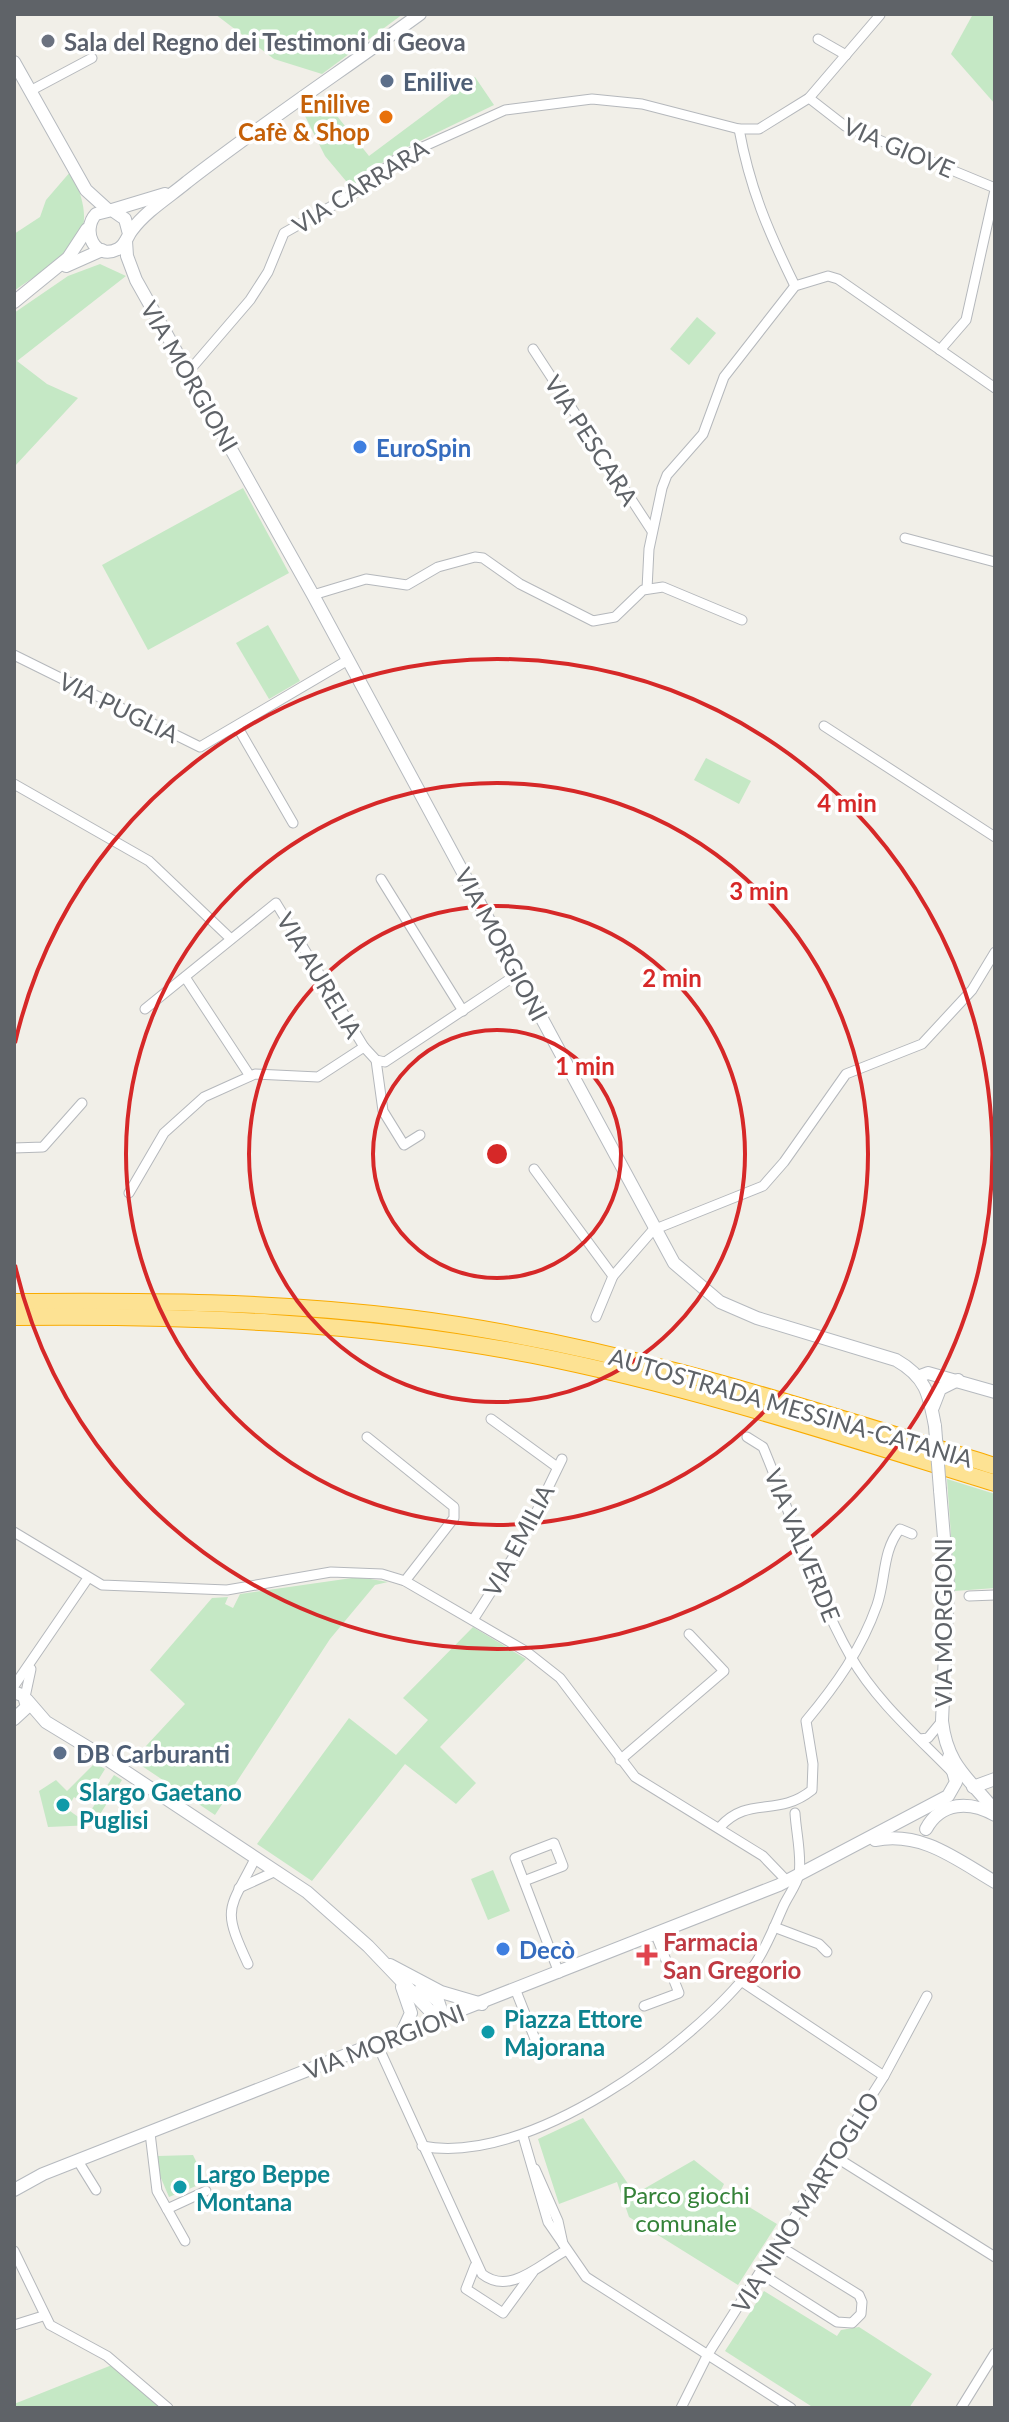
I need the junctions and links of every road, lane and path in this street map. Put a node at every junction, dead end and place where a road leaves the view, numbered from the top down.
1 (420, 14) edge
2 (880, 15) edge
3 (818, 39) dead end
4 (846, 55) junction
5 (92, 58) dead end
6 (14, 62) edge
7 (30, 91) junction
8 (809, 98) junction
9 (739, 129) junction
10 (189, 181) junction
11 (995, 189) edge
12 (86, 190) junction
13 (110, 210) junction
14 (90, 223) junction
15 (127, 238) junction
16 (104, 250) junction
17 (50, 275) junction
18 (136, 280) junction
19 (795, 286) junction
20 (14, 302) edge
21 (533, 349) dead end
22 (940, 350) junction
23 (189, 371) junction
24 (995, 388) edge
25 (652, 531) junction
26 (905, 538) dead end
27 (995, 562) edge
28 (647, 589) junction
29 (313, 595) junction
30 (742, 620) dead end
31 (14, 655) edge
32 (348, 660) junction
33 (237, 726) junction
34 (824, 726) dead end
35 (14, 784) edge
36 (293, 823) dead end
37 (995, 837) edge
38 (381, 879) dead end
39 (231, 939) junction
40 (995, 952) edge
41 (519, 973) junction
42 (185, 977) junction
43 (145, 1009) dead end
44 (463, 1011) junction
45 (364, 1047) junction
46 (376, 1060) junction
47 (250, 1076) junction
48 (82, 1103) dead end
49 (420, 1135) dead end
50 (14, 1148) edge
51 (534, 1169) dead end
52 (129, 1193) dead end
53 (653, 1230) junction
54 (613, 1276) junction
55 (14, 1305) edge
56 (14, 1317) edge
57 (596, 1317) dead end
58 (920, 1376) junction
59 (958, 1380) junction
60 (995, 1392) edge
61 (932, 1410) junction
62 (491, 1419) dead end
63 (367, 1437) dead end
64 (747, 1437) dead end
65 (995, 1466) edge
66 (995, 1483) edge
67 (14, 1532) edge
68 (912, 1534) dead end
69 (88, 1578) junction
70 (405, 1581) junction
71 (995, 1595) edge
72 (969, 1596) dead end
73 (473, 1620) junction
74 (689, 1634) dead end
75 (852, 1659) junction
76 (33, 1662) junction
77 (20, 1694) edge
78 (16, 1719) edge
79 (942, 1721) junction
80 (46, 1722) junction
81 (920, 1739) junction
82 (949, 1757) junction
83 (620, 1760) junction
84 (954, 1774) junction
85 (995, 1779) edge
86 (973, 1787) junction
87 (936, 1807) junction
88 (994, 1808) edge
89 (795, 1813) dead end
90 (720, 1827) junction
91 (868, 1841) junction
92 (931, 1843) junction
93 (256, 1857) junction
94 (276, 1871) junction
95 (799, 1875) junction
96 (524, 1881) junction
97 (995, 1882) edge
98 (783, 1883) junction
99 (239, 1888) junction
100 (783, 1906) junction
101 (774, 1927) junction
102 (656, 1935) junction
103 (827, 1952) dead end
104 (248, 1964) dead end
105 (559, 1973) junction
106 (404, 1979) junction
107 (741, 1981) junction
108 (516, 1991) junction
109 (927, 1996) dead end
110 (482, 2004) junction
111 (644, 2006) dead end
112 (444, 2019) junction
113 (401, 2035) junction
114 (535, 2039) dead end
115 (377, 2044) junction
116 (884, 2076) junction
117 (150, 2133) junction
118 (523, 2136) junction
119 (422, 2146) junction
120 (834, 2156) junction
121 (78, 2161) junction
122 (14, 2190) edge
123 (96, 2190) dead end
124 (206, 2191) dead end
125 (167, 2209) junction
126 (185, 2241) dead end
127 (778, 2245) junction
128 (14, 2251) edge
129 (565, 2251) junction
130 (995, 2257) edge
131 (475, 2266) junction
132 (534, 2271) junction
133 (760, 2273) junction
134 (43, 2316) junction
135 (14, 2325) edge
136 (995, 2353) edge
137 (708, 2354) junction
138 (168, 2408) edge
139 (681, 2408) edge
140 (791, 2408) edge
141 (961, 2408) edge

1 - 10 main road
2 - 4 street
3 - 4 street
4 - 8 street
5 - 7 street
6 - 7 main road
7 - 12 main road
8 - 9 street
8 - 11 street, VIA GIOVE
9 - 19 street
9 - 23 street, VIA CARRARA
10 - 13 main road
10 - 15 main road
11 - 22 street
12 - 13 main road
12 - 14 main road
13 - 14 main road
13 - 15 main road
14 - 16 main road
14 - 17 main road
15 - 16 main road
15 - 18 main road
16 - 17 main road
16 - 18 main road
17 - 20 main road
18 - 23 main road, VIA MORGIONI
19 - 22 street
19 - 25 street
21 - 25 street, VIA PESCARA
22 - 24 street
23 - 29 main road, VIA MORGIONI
25 - 28 street
26 - 27 street
28 - 29 street
28 - 30 street
29 - 32 main road, VIA MORGIONI
31 - 33 street, VIA PUGLIA
32 - 33 street, VIA PUGLIA
32 - 41 main road, VIA MORGIONI
33 - 36 street
34 - 37 street
35 - 39 street
38 - 44 street
39 - 42 street
39 - 45 street, VIA AURELIA
40 - 53 street
41 - 44 street
41 - 53 main road, VIA MORGIONI
42 - 43 street
42 - 47 street
44 - 46 street
45 - 46 street, VIA AURELIA
45 - 47 street
46 - 49 street
47 - 52 street
48 - 50 street
51 - 54 street
53 - 54 street
53 - 58 main road, VIA MORGIONI
54 - 57 street
55 - 65 highway, AUTOSTRADA MESSINA-CATANIA
56 - 66 highway, AUTOSTRADA MESSINA-CATANIA
58 - 59 main road
58 - 61 main road, VIA MORGIONI
59 - 60 main road
59 - 61 main road
61 - 79 main road, VIA MORGIONI, bridge
62 - 73 street, VIA EMILIA
63 - 70 street
64 - 75 street, VIA VALVERDE
67 - 69 street
68 - 75 street
69 - 70 street
69 - 76 street
70 - 73 street
71 - 72 street
73 - 83 street
74 - 83 street
75 - 81 street, VIA MORGIONI
75 - 90 street
76 - 77 street
76 - 77 street
77 - 78 main road
77 - 80 main road
78 - 80 main road
79 - 81 street
79 - 82 main road, VIA MORGIONI
80 - 93 main road
81 - 84 street, VIA MORGIONI
82 - 84 main road
82 - 86 main road, VIA MORGIONI
83 - 90 street
84 - 87 main road
85 - 86 main road
86 - 88 main road, VIA MORGIONI
87 - 88 main road
87 - 91 main road, VIA MORGIONI
87 - 92 main road
89 - 95 street
90 - 98 street
91 - 92 main road
91 - 95 main road, VIA MORGIONI
92 - 97 main road
93 - 94 main road
93 - 99 street
94 - 99 street
94 - 106 main road
95 - 98 main road, VIA MORGIONI
95 - 100 street
96 - 96 street
96 - 105 street
98 - 100 street
98 - 102 main road, VIA MORGIONI
99 - 104 street
100 - 101 street
101 - 103 street
101 - 107 street
102 - 105 main road, VIA MORGIONI
102 - 111 street
105 - 108 main road, VIA MORGIONI
106 - 110 main road
106 - 112 main road
106 - 113 main road
107 - 116 street
107 - 118 street
108 - 110 main road, VIA MORGIONI
108 - 114 street
109 - 116 street, VIA NINO MARTOGLIO
110 - 112 main road, VIA MORGIONI
112 - 113 main road, VIA MORGIONI
113 - 115 main road, VIA MORGIONI
115 - 117 main road, VIA MORGIONI
115 - 119 street
116 - 120 street, VIA NINO MARTOGLIO
117 - 121 main road, VIA MORGIONI
117 - 125 street
118 - 119 street
118 - 129 street
119 - 131 street
120 - 127 street, VIA NINO MARTOGLIO
120 - 130 street
121 - 122 main road, VIA MORGIONI
121 - 123 street
124 - 125 street
125 - 126 street
127 - 133 street, VIA NINO MARTOGLIO
127 - 133 street
128 - 134 street
129 - 132 street
129 - 137 street
131 - 132 street
131 - 132 street
133 - 137 street, VIA NINO MARTOGLIO
134 - 135 street
134 - 138 street
136 - 141 street
137 - 139 street, VIA NINO MARTOGLIO
137 - 140 street

